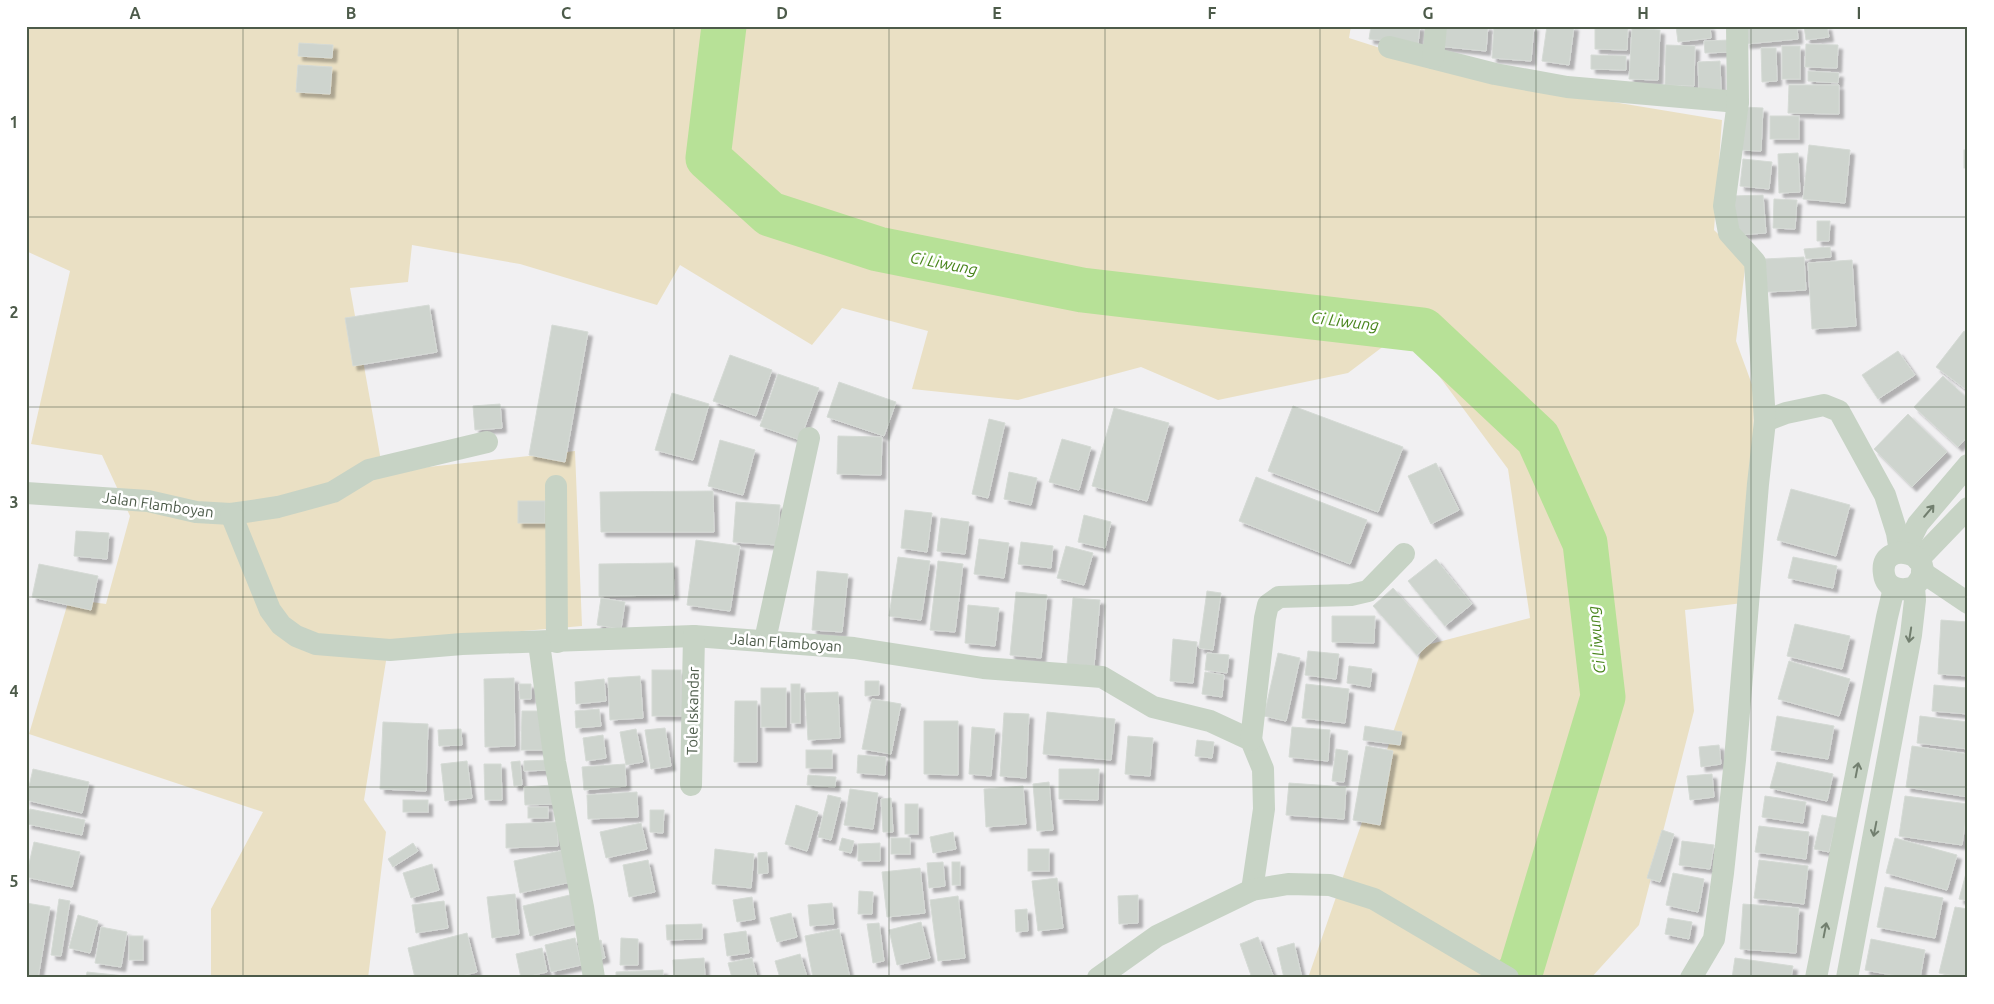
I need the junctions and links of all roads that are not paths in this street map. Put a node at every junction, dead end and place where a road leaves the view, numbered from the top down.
1 (1436, 26) edge
2 (1737, 26) edge
3 (1389, 47) dead end
4 (1432, 58) junction
5 (1738, 102) junction
6 (1765, 421) junction
7 (809, 438) dead end
8 (487, 442) dead end
9 (1968, 465) edge
10 (556, 486) dead end
11 (26, 493) edge
12 (1968, 508) edge
13 (230, 514) junction
14 (1404, 554) dead end
15 (1909, 568) junction
16 (1968, 604) edge
17 (694, 636) junction
18 (765, 640) junction
19 (548, 642) junction
20 (1251, 740) junction
21 (692, 785) dead end
22 (1252, 890) junction
23 (594, 978) edge
24 (1098, 978) edge
25 (1508, 978) edge
26 (1691, 978) edge
27 (1816, 978) edge
28 (1847, 978) edge

1 - 4 street
2 - 5 street
3 - 4 street
4 - 5 street
5 - 6 street
6 - 15 street
6 - 26 street
7 - 18 street
8 - 13 street, Jalan Flamboyan
15 -> 9 street
10 - 19 street
11 - 13 street, Jalan Flamboyan
12 - 15 street
13 - 19 street, Jalan Flamboyan
14 - 20 street
15 - 16 street
27 -> 15 street
15 -> 28 street
17 - 18 street, Jalan Flamboyan
17 - 19 street, Jalan Flamboyan
17 - 21 street, Tole Iskandar
18 - 20 street, Jalan Flamboyan
19 - 23 street
20 - 22 street
22 - 24 street
22 - 25 street

